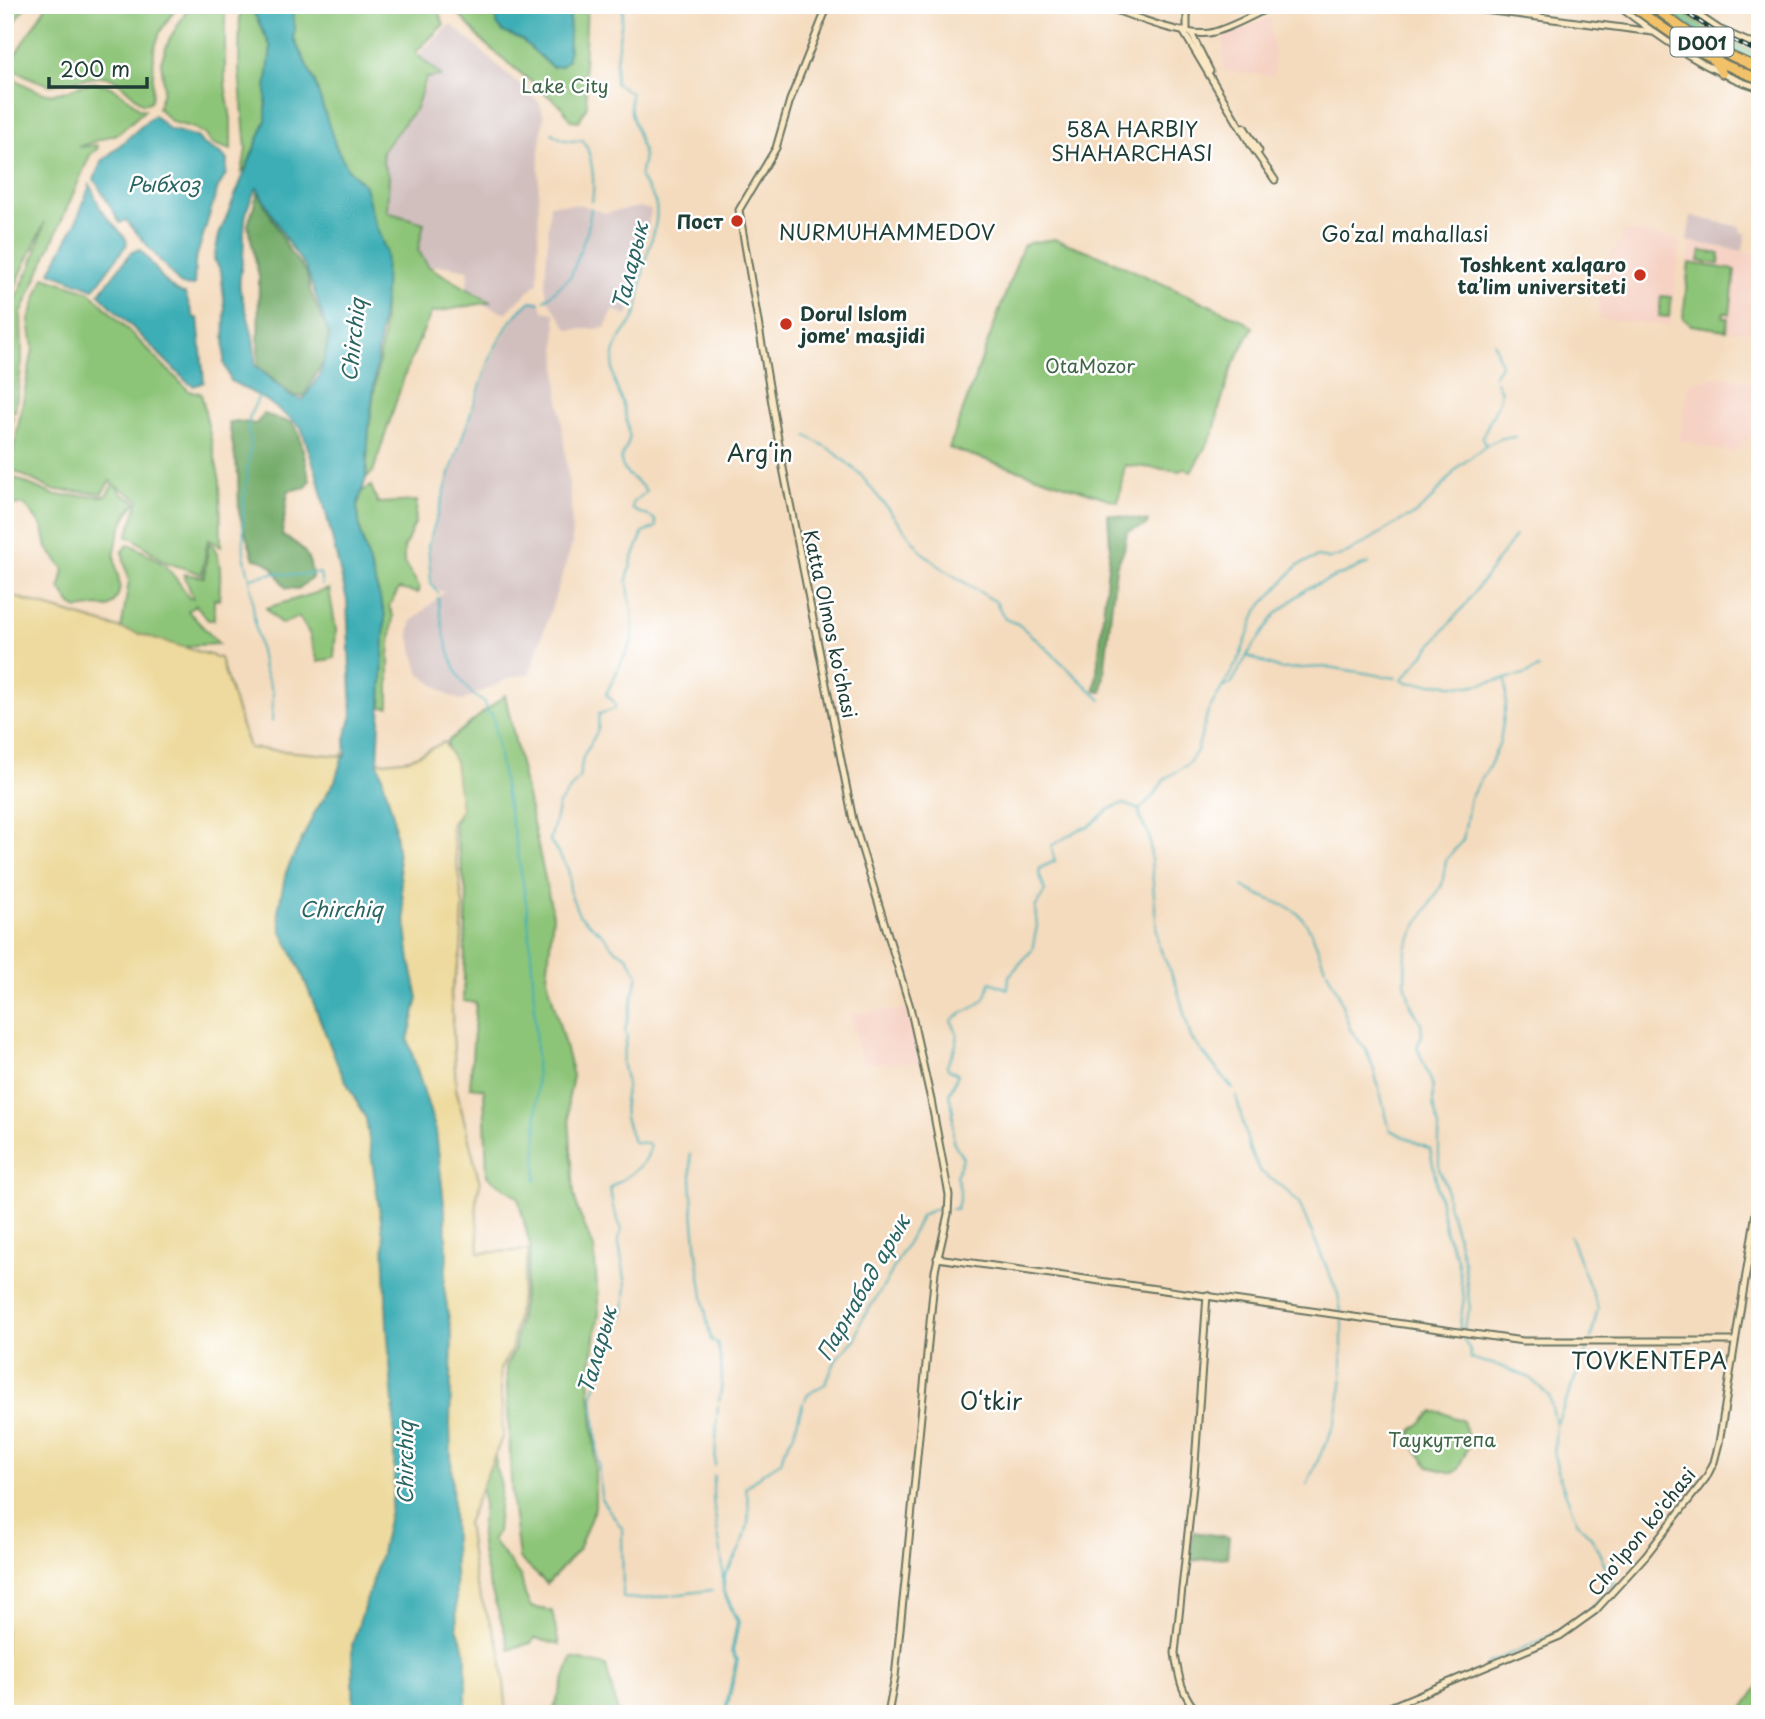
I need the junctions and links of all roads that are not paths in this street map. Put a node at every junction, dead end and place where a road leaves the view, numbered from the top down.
1 (828, 5) edge
2 (1103, 5) edge
3 (1187, 5) edge
4 (1275, 5) edge
5 (1446, 5) edge
6 (1617, 5) edge
7 (1650, 5) edge
8 (1683, 5) edge
9 (1637, 7) edge
10 (1656, 30) junction
11 (1187, 32) junction
12 (1760, 47) edge
13 (1712, 58) junction
14 (1760, 69) edge
15 (1722, 73) junction
16 (1760, 79) edge
17 (1760, 88) edge
18 (1760, 1187) edge
19 (936, 1258) junction
20 (1207, 1295) junction
21 (1735, 1341) junction
22 (888, 1714) edge
23 (1200, 1714) edge
24 (1373, 1714) edge

1 - 19 street, Katta Olmos ko'chasi
2 - 11 street
3 - 11 street
4 - 11 street
5 - 10 street
6 - 10 street
7 - 14 highway, D001
8 - 12 street
9 - 10 highway, D001
10 - 13 highway, D001
10 - 15 street
11 - 11 street
13 - 15 highway
13 - 16 highway, D001
15 - 17 street
18 - 21 street, Cho'lpon ko'chasi
19 - 20 street
19 - 22 street, Katta Olmos ko'chasi
20 - 21 street
20 - 23 street
21 - 24 street, Cho'lpon ko'chasi

